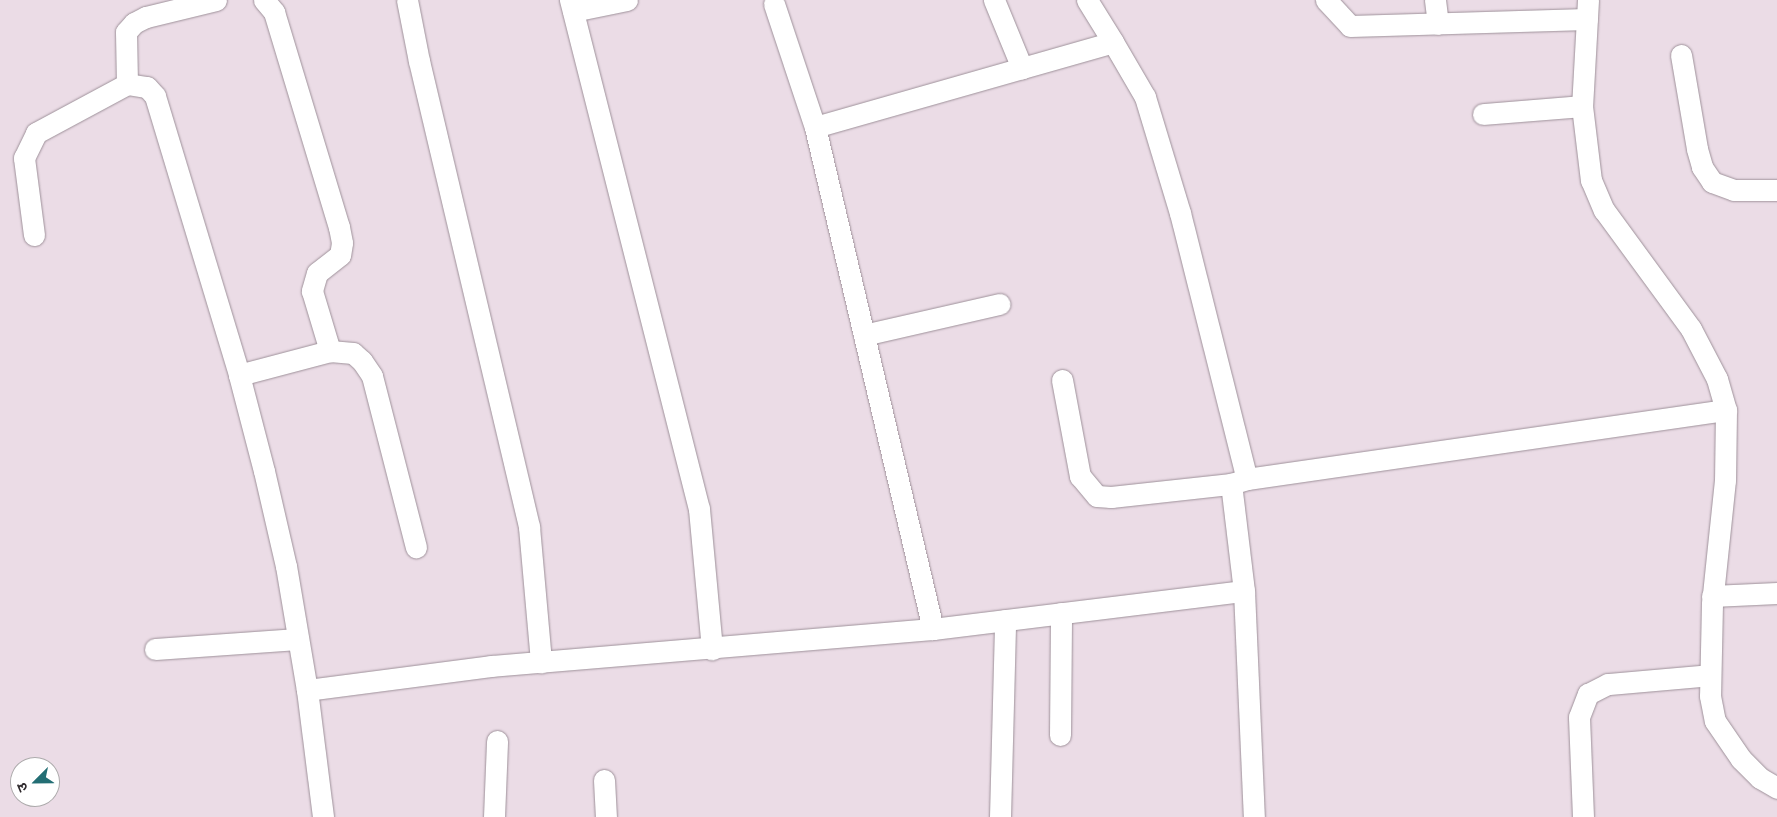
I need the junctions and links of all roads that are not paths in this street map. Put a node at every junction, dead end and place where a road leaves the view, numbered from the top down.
1 (216, 0) edge
2 (264, 0) edge
3 (407, 0) edge
4 (627, 0) edge
5 (994, 0) edge
6 (1087, 0) edge
7 (1326, 0) edge
8 (1435, 0) edge
9 (774, 4) dead end
10 (572, 6) edge
11 (1587, 10) edge
12 (1438, 24) junction
13 (1113, 42) junction
14 (1680, 55) dead end
15 (1022, 68) junction
16 (127, 84) junction
17 (1582, 106) junction
18 (1483, 114) dead end
19 (814, 127) junction
20 (1777, 190) edge
21 (34, 235) dead end
22 (999, 304) dead end
23 (864, 335) junction
24 (330, 351) junction
25 (239, 375) junction
26 (1062, 380) dead end
27 (1726, 410) junction
28 (1239, 481) junction
29 (416, 547) dead end
30 (1244, 591) junction
31 (1777, 592) edge
32 (1712, 596) junction
33 (1062, 613) junction
34 (1005, 620) junction
35 (933, 629) junction
36 (298, 639) junction
37 (155, 649) dead end
38 (712, 649) junction
39 (541, 662) junction
40 (1710, 675) junction
41 (307, 690) junction
42 (1060, 736) dead end
43 (498, 741) dead end
44 (604, 780) dead end
45 (1777, 788) edge
46 (323, 817) edge
47 (494, 817) edge
48 (606, 817) edge
49 (1000, 817) edge
50 (1254, 817) edge
51 (1583, 817) edge

1 - 16 street
2 - 24 street
3 - 39 street
4 - 10 street
5 - 15 street
6 - 13 street
7 - 12 street
8 - 12 street
9 - 19 street
10 - 38 street
11 - 12 street
11 - 17 street
13 - 15 street
13 - 28 street
14 - 20 street
15 - 19 street
16 - 21 street
16 - 25 street
17 - 18 street
17 - 27 street
19 - 23 street
22 - 23 street
23 - 35 street
24 - 25 street
24 - 29 street
25 - 36 street
26 - 28 street
27 - 28 street
27 - 32 street
28 - 30 street
30 - 33 street
30 - 50 street
31 - 32 street
32 - 40 street
33 - 34 street
33 - 42 street
34 - 35 street
34 - 49 street
35 - 38 street
36 - 37 street
36 - 41 street
38 - 39 street
39 - 41 street
40 - 45 street
40 - 51 street
41 - 46 street
43 - 47 street
44 - 48 street

